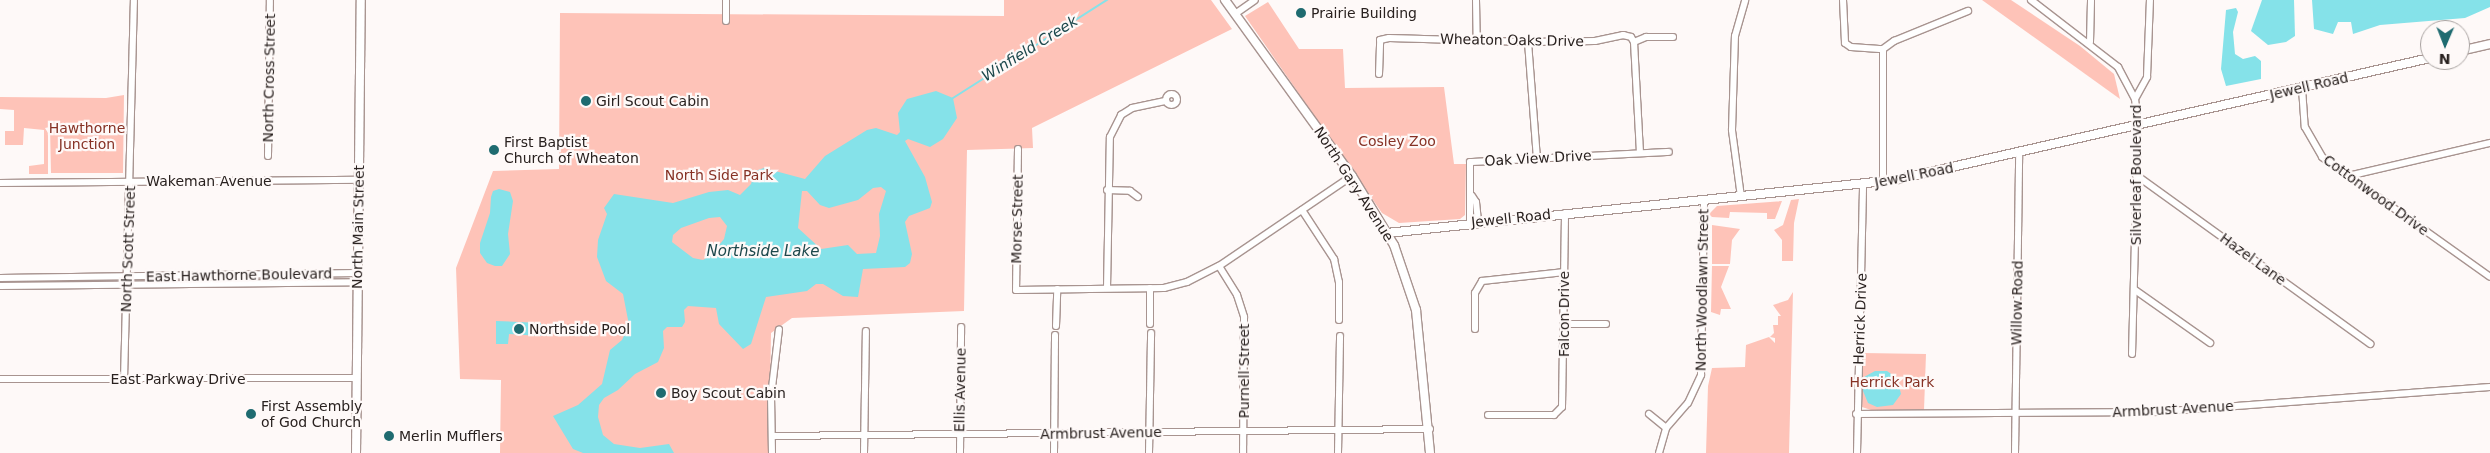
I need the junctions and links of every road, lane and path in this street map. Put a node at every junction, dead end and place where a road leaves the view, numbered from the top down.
1 (134, 0) edge
2 (270, 0) edge
3 (361, 0) edge
4 (726, 0) edge
5 (1225, 0) edge
6 (1255, 0) edge
7 (1476, 0) edge
8 (1745, 0) edge
9 (1843, 0) edge
10 (2031, 0) edge
11 (2091, 0) edge
12 (2150, 0) edge
13 (1968, 10) dead end
14 (1235, 14) junction
15 (726, 20) dead end
16 (1673, 36) dead end
17 (1476, 39) junction
18 (1528, 42) junction
19 (1634, 42) junction
20 (2090, 42) junction
21 (2490, 44) edge
22 (1883, 49) junction
23 (2470, 49) edge
24 (2420, 60) edge
25 (1379, 74) dead end
26 (2302, 88) junction
27 (2135, 99) junction
28 (1166, 101) dead end
29 (2138, 125) junction
30 (2490, 143) edge
31 (1018, 149) dead end
32 (1640, 152) junction
33 (1669, 152) dead end
34 (2019, 153) junction
35 (268, 156) dead end
36 (1537, 158) junction
37 (2136, 175) junction
38 (1352, 176) junction
39 (2348, 176) junction
40 (359, 180) junction
41 (130, 182) junction
42 (1883, 182) junction
43 (0, 183) edge
44 (1863, 185) junction
45 (1107, 190) junction
46 (1138, 197) dead end
47 (1741, 197) junction
48 (1704, 200) junction
49 (1302, 210) junction
50 (1565, 213) junction
51 (1474, 222) junction
52 (1388, 233) junction
53 (1219, 266) junction
54 (1565, 272) junction
55 (358, 273) junction
56 (128, 277) junction
57 (2490, 277) edge
58 (0, 278) edge
59 (358, 282) junction
60 (127, 285) junction
61 (0, 286) edge
62 (1107, 288) junction
63 (1150, 288) junction
64 (1057, 289) junction
65 (2135, 290) junction
66 (1339, 320) dead end
67 (1150, 324) dead end
68 (1565, 324) junction
69 (1606, 324) dead end
70 (1056, 326) dead end
71 (961, 327) dead end
72 (779, 329) dead end
73 (1475, 329) dead end
74 (866, 331) dead end
75 (1151, 332) dead end
76 (1055, 335) dead end
77 (1340, 336) dead end
78 (2210, 343) dead end
79 (2370, 344) dead end
80 (2132, 354) dead end
81 (357, 378) junction
82 (124, 379) junction
83 (0, 380) edge
84 (2490, 387) edge
85 (2016, 413) junction
86 (1650, 414) dead end
87 (1856, 414) junction
88 (1488, 415) dead end
89 (1666, 428) junction
90 (1430, 429) junction
91 (1338, 430) junction
92 (1244, 431) junction
93 (1149, 432) junction
94 (1054, 433) junction
95 (864, 434) junction
96 (960, 434) junction
97 (773, 436) junction
98 (356, 453) edge
99 (772, 453) edge
100 (864, 453) edge
101 (960, 453) edge
102 (1054, 453) edge
103 (1149, 453) edge
104 (1244, 453) edge
105 (1338, 453) edge
106 (1430, 453) edge
107 (1659, 453) edge
108 (1856, 453) edge
109 (2015, 453) edge

1 - 41 street, North Scott Street
2 - 35 street, North Cross Street
3 - 40 street, North Main Street
4 - 15 street
5 - 14 street, North Gary Avenue
6 - 14 street
7 - 17 street
8 - 47 street
9 - 22 street
10 - 20 street
11 - 20 street
12 - 27 street, Silverleaf Boulevard
13 - 22 street
14 - 38 street, North Gary Avenue
16 - 19 street, Wheaton Oaks Drive
17 - 18 street, Wheaton Oaks Drive
17 - 25 street, Wheaton Oaks Drive
18 - 19 street, Wheaton Oaks Drive
18 - 36 street
19 - 32 street
20 - 27 street
21 - 23 street
22 - 42 street
24 - 26 street, Jewell Road
26 - 29 street, Jewell Road
26 - 39 street, Cottonwood Drive
27 - 29 street, Silverleaf Boulevard
28 - 45 street
29 - 34 street, Jewell Road
29 - 37 street, Silverleaf Boulevard
30 - 39 street
31 - 64 street, Morse Street
32 - 33 street, Oak View Drive
32 - 36 street, Oak View Drive
34 - 42 street, Jewell Road
34 - 85 street, Willow Road
36 - 51 street, Oak View Drive
37 - 65 street, Silverleaf Boulevard
37 - 79 street, Hazel Lane
38 - 49 street
38 - 52 street, North Gary Avenue
39 - 57 street, Cottonwood Drive
40 - 41 street, Wakeman Avenue
40 - 55 street, North Main Street
41 - 43 street, Wakeman Avenue
41 - 56 street, North Scott Street
42 - 44 street, Jewell Road
44 - 47 street, Jewell Road
44 - 87 street, Herrick Drive
45 - 46 street
45 - 62 street
47 - 48 street, Jewell Road
48 - 50 street, Jewell Road
48 - 89 street, North Woodlawn Street
49 - 53 street
49 - 66 street
50 - 51 street, Jewell Road
50 - 54 street, Falcon Drive
51 - 52 street, Jewell Road
52 - 90 street, North Gary Avenue
53 - 63 street
53 - 92 street, Purnell Street
54 - 68 street, Falcon Drive
54 - 73 street
55 - 56 street, East Hawthorne Boulevard
55 - 59 street, North Main Street
56 - 58 street, East Hawthorne Boulevard
56 - 60 street, North Scott Street
59 - 60 street, East Hawthorne Boulevard
59 - 81 street, North Main Street
60 - 61 street, East Hawthorne Boulevard
60 - 82 street, North Scott Street
62 - 63 street
62 - 64 street
63 - 67 street
64 - 70 street
65 - 78 street
65 - 80 street, Silverleaf Boulevard
68 - 69 street
68 - 88 street, Falcon Drive
71 - 96 street, Ellis Avenue
72 - 97 street
74 - 95 street
75 - 93 street
76 - 94 street
77 - 91 street
81 - 82 street, East Parkway Drive
81 - 98 street, North Main Street
82 - 83 street, East Parkway Drive
84 - 85 street, Armbrust Avenue
85 - 87 street, Armbrust Avenue
85 - 109 street, Willow Road
86 - 89 street
87 - 108 street, Herrick Drive
89 - 107 street, North Woodlawn Street
90 - 91 street, Armbrust Avenue
90 - 106 street, North Gary Avenue
91 - 92 street, Armbrust Avenue
91 - 105 street
92 - 93 street, Armbrust Avenue
92 - 104 street, Purnell Street
93 - 94 street, Armbrust Avenue
93 - 103 street
94 - 96 street, Armbrust Avenue
94 - 102 street
95 - 96 street, Armbrust Avenue
95 - 97 street, Armbrust Avenue
95 - 100 street
96 - 101 street, Ellis Avenue
97 - 99 street

